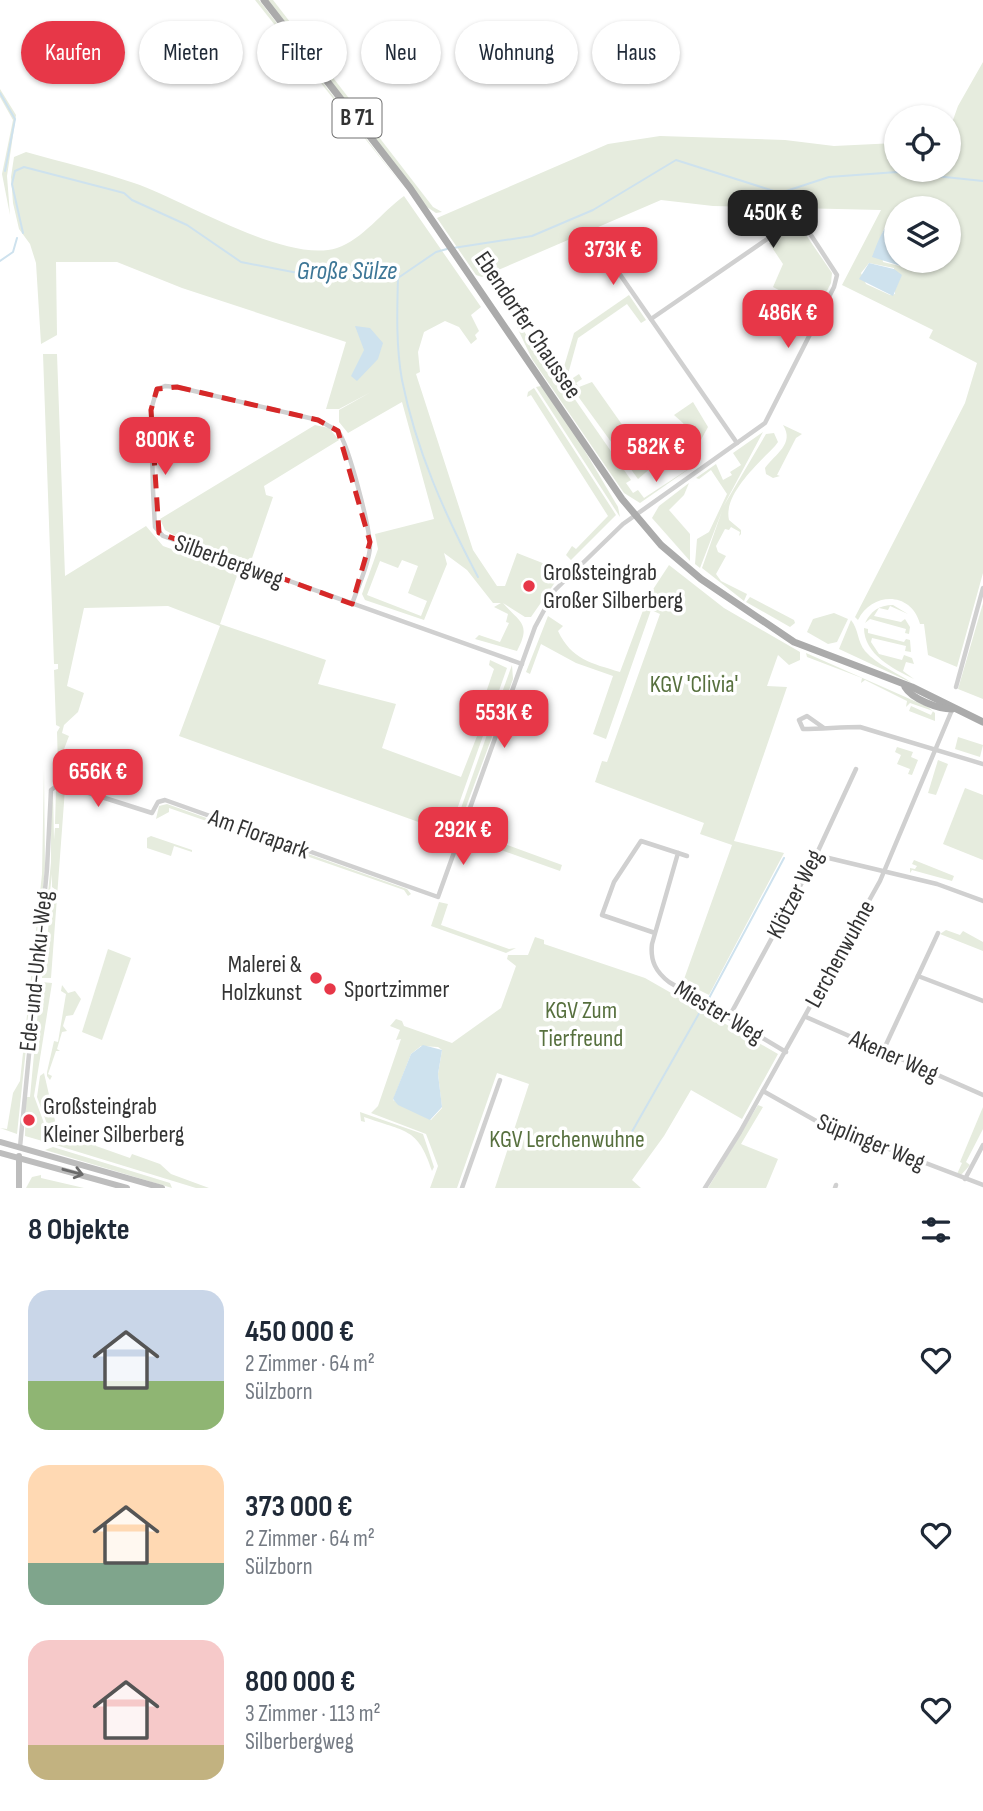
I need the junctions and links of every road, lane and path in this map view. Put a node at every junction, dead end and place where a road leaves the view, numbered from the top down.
1 (264, 0) edge
2 (596, 240) dead end
3 (651, 319) junction
4 (737, 443) junction
5 (635, 515) junction
6 (983, 588) edge
7 (352, 604) junction
8 (522, 664) junction
9 (956, 687) dead end
10 (953, 709) junction
11 (983, 722) edge
12 (824, 728) junction
13 (936, 748) junction
14 (983, 764) edge
15 (856, 769) dead end
16 (49, 794) joint
17 (678, 853) junction
18 (816, 855) junction
19 (687, 856) dead end
20 (885, 872) junction
21 (983, 901) edge
22 (655, 933) junction
23 (938, 933) dead end
24 (918, 976) junction
25 (983, 1002) edge
26 (729, 1017) junction
27 (806, 1017) junction
28 (883, 1051) junction
29 (786, 1052) junction
30 (500, 1080) dead end
31 (764, 1091) junction
32 (983, 1095) edge
33 (0, 1142) edge
34 (983, 1145) edge
35 (20, 1147) junction
36 (0, 1153) edge
37 (19, 1158) junction
38 (965, 1179) junction
39 (983, 1185) edge
40 (19, 1188) edge
41 (127, 1188) edge
42 (162, 1188) edge
43 (462, 1188) edge
44 (705, 1188) edge

1 - 5 main road, Ebendorfer Chaussee / B 71
2 - 3 street
3 - 4 street
3 - 4 street
4 - 5 street
5 - 8 street
5 - 10 main road, Ebendorfer Chaussee / B 71
6 - 9 street
7 - 7 street, Silberbergweg
7 - 8 street, Silberbergweg
8 - 16 street, Am Florapark
10 - 11 main road, Ebendorfer Chaussee / B 71
10 - 13 street, Lerchenwuhne
12 - 12 street
12 - 13 street
13 - 14 street
13 - 20 street, Lerchenwuhne
15 - 18 street, Klötzer Weg
16 - 35 street, Ede-und-Unku-Weg
17 - 19 street
17 - 22 street
17 - 22 street
18 - 20 street
18 - 26 street, Klötzer Weg
20 - 21 street
20 - 27 street, Lerchenwuhne
22 - 26 street, Miester Weg
23 - 24 street
24 - 25 street
24 - 28 street
26 - 29 street, Miester Weg
27 - 28 street, Akener Weg
27 - 29 street, Lerchenwuhne
28 - 32 street, Akener Weg
29 - 31 street, Lerchenwuhne
30 - 43 street
31 - 38 street, Süplinger Weg
31 - 44 street, Lerchenwuhne
33 - 35 main road
34 - 38 street
35 - 37 main road
35 - 42 main road
36 - 37 main road
37 - 40 main road
37 -> 41 main road
38 - 39 street, Süplinger Weg

